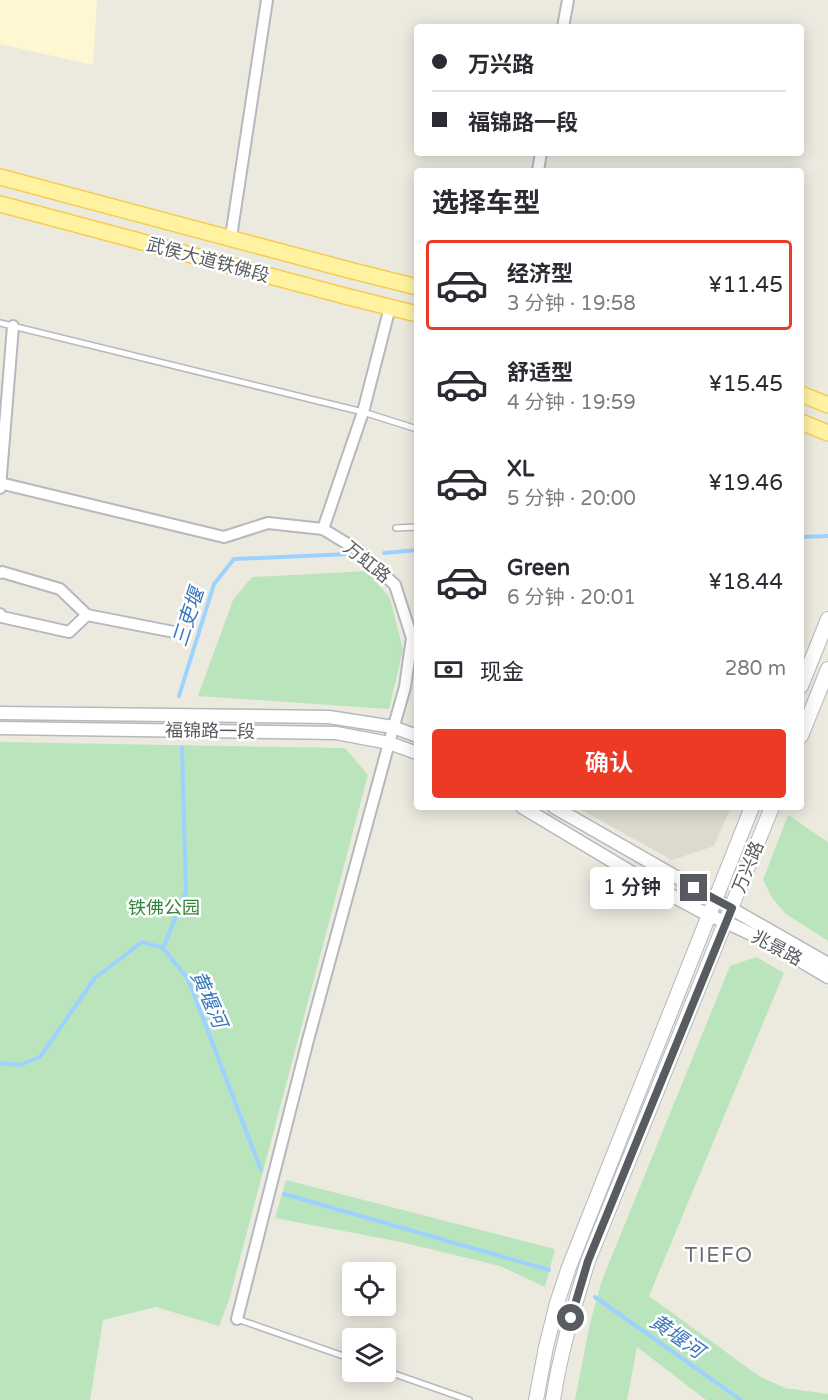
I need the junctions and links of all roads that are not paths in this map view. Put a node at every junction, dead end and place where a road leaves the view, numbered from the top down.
1 (267, 0) edge
2 (568, 0) edge
3 (564, 24) edge
4 (0, 177) edge
5 (0, 204) edge
6 (231, 237) junction
7 (414, 286) edge
8 (390, 307) junction
9 (414, 313) edge
10 (0, 323) edge
11 (13, 326) junction
12 (804, 395) edge
13 (828, 405) edge
14 (363, 412) junction
15 (804, 423) edge
16 (414, 428) edge
17 (828, 433) edge
18 (0, 485) edge
19 (414, 527) edge
20 (396, 528) dead end
21 (323, 529) junction
22 (0, 573) edge
23 (0, 614) edge
24 (87, 615) junction
25 (828, 619) edge
26 (174, 632) dead end
27 (828, 669) edge
28 (804, 679) edge
29 (0, 714) edge
30 (393, 727) junction
31 (0, 728) edge
32 (804, 729) edge
33 (414, 735) edge
34 (388, 743) junction
35 (414, 752) edge
36 (527, 810) edge
37 (559, 810) edge
38 (751, 810) edge
39 (771, 810) edge
40 (714, 899) junction
41 (732, 908) junction
42 (708, 915) junction
43 (726, 922) junction
44 (828, 964) edge
45 (828, 977) edge
46 (237, 1319) joint
47 (342, 1356) edge
48 (396, 1374) edge
49 (469, 1400) edge
50 (536, 1400) edge
51 (553, 1400) edge

1 - 6 street
2 - 3 street
4 - 6 main road, 武侯大道铁佛段
5 - 8 main road, 武侯大道铁佛段
6 - 7 main road, 武侯大道铁佛段
8 - 9 main road, 武侯大道铁佛段
8 - 14 street
10 - 11 lane
11 - 14 lane
11 - 18 street
12 - 13 main road
14 - 16 lane
14 - 21 street
15 - 17 main road
18 - 21 street
19 - 20 lane
21 - 30 street, 万虹路
22 - 24 street
23 - 24 street
24 - 26 street
25 - 28 main road
27 - 32 main road
29 - 30 street, 福锦路一段
30 - 33 street, 福锦路一段
30 - 34 street, 万虹路
31 - 34 street, 福锦路一段
34 - 35 street, 福锦路一段
34 - 46 street, 万虹路
36 - 42 street
37 - 40 street
38 - 40 main road
39 - 41 main road, 万兴路
40 - 41 street
40 - 42 main road
41 - 43 main road, 万兴路
41 - 44 street, 兆景路
42 - 43 street
42 - 50 main road
43 - 45 street, 兆景路
43 - 51 main road, 万兴路
46 - 47 lane
48 - 49 lane

